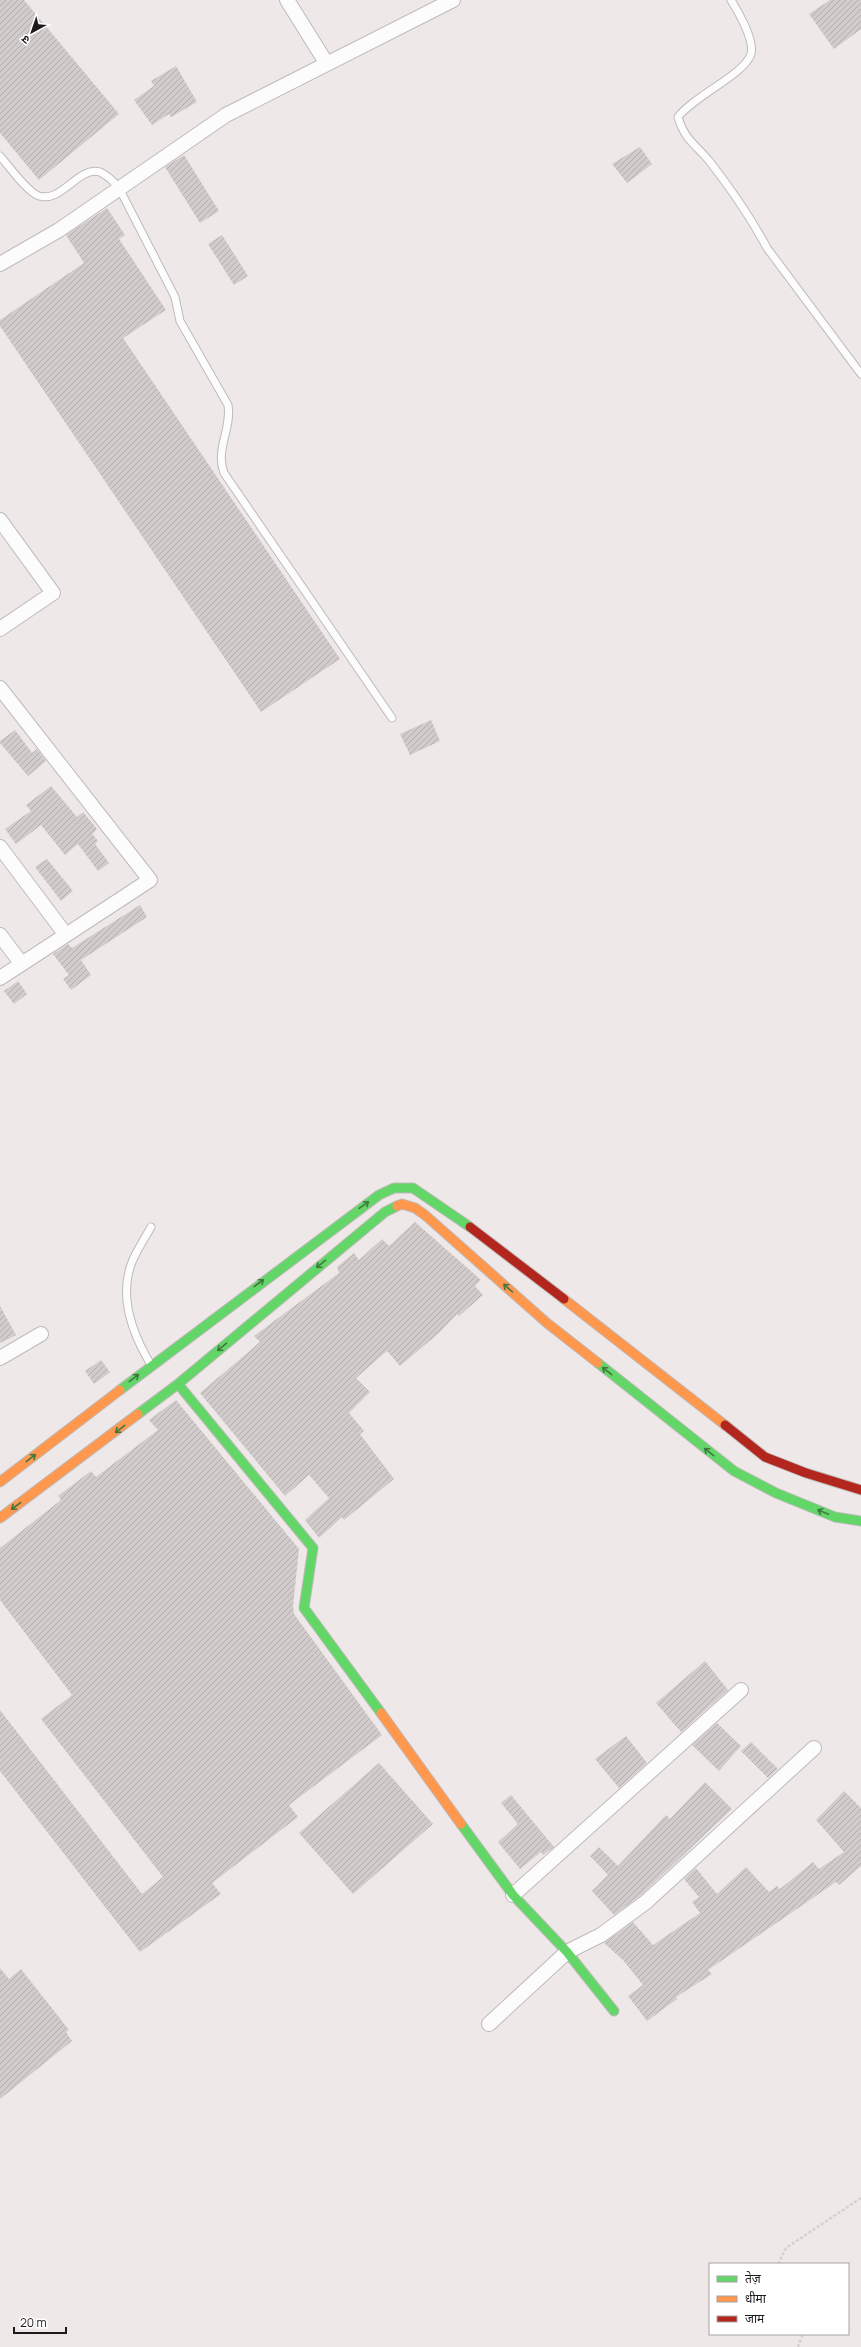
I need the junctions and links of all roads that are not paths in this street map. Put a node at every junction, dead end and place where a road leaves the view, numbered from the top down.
1 (288, 0) edge
2 (453, 0) edge
3 (731, 0) edge
4 (327, 64) junction
5 (0, 156) edge
6 (119, 188) junction
7 (0, 264) edge
8 (861, 374) edge
9 (0, 520) edge
10 (0, 629) edge
11 (0, 688) edge
12 (392, 718) dead end
13 (0, 847) edge
14 (0, 935) edge
15 (66, 935) junction
16 (21, 963) junction
17 (0, 978) edge
18 (151, 1227) dead end
19 (41, 1334) dead end
20 (0, 1358) edge
21 (151, 1365) junction
22 (178, 1384) junction
23 (80, 1420) junction
24 (87, 1428) dead end
25 (0, 1482) edge
26 (861, 1490) edge
27 (0, 1518) edge
28 (861, 1521) edge
29 (741, 1690) dead end
30 (814, 1748) dead end
31 (513, 1895) junction
32 (567, 1952) junction
33 (614, 2011) dead end
34 (489, 2024) dead end

1 - 4 street
2 - 4 street
3 - 8 lane
4 - 6 street
5 - 6 lane
6 - 7 street
6 - 12 lane
9 - 10 street
11 - 15 street
13 - 15 street
14 - 16 street
15 - 16 street
16 - 17 street
18 - 21 lane
19 - 20 street
23 -> 21 street
21 -> 26 street
22 -> 27 street
28 -> 22 street
22 - 31 street
23 - 24 street
25 -> 23 street
29 - 31 street
30 - 32 street
31 - 32 street
32 - 33 street
32 - 34 street

